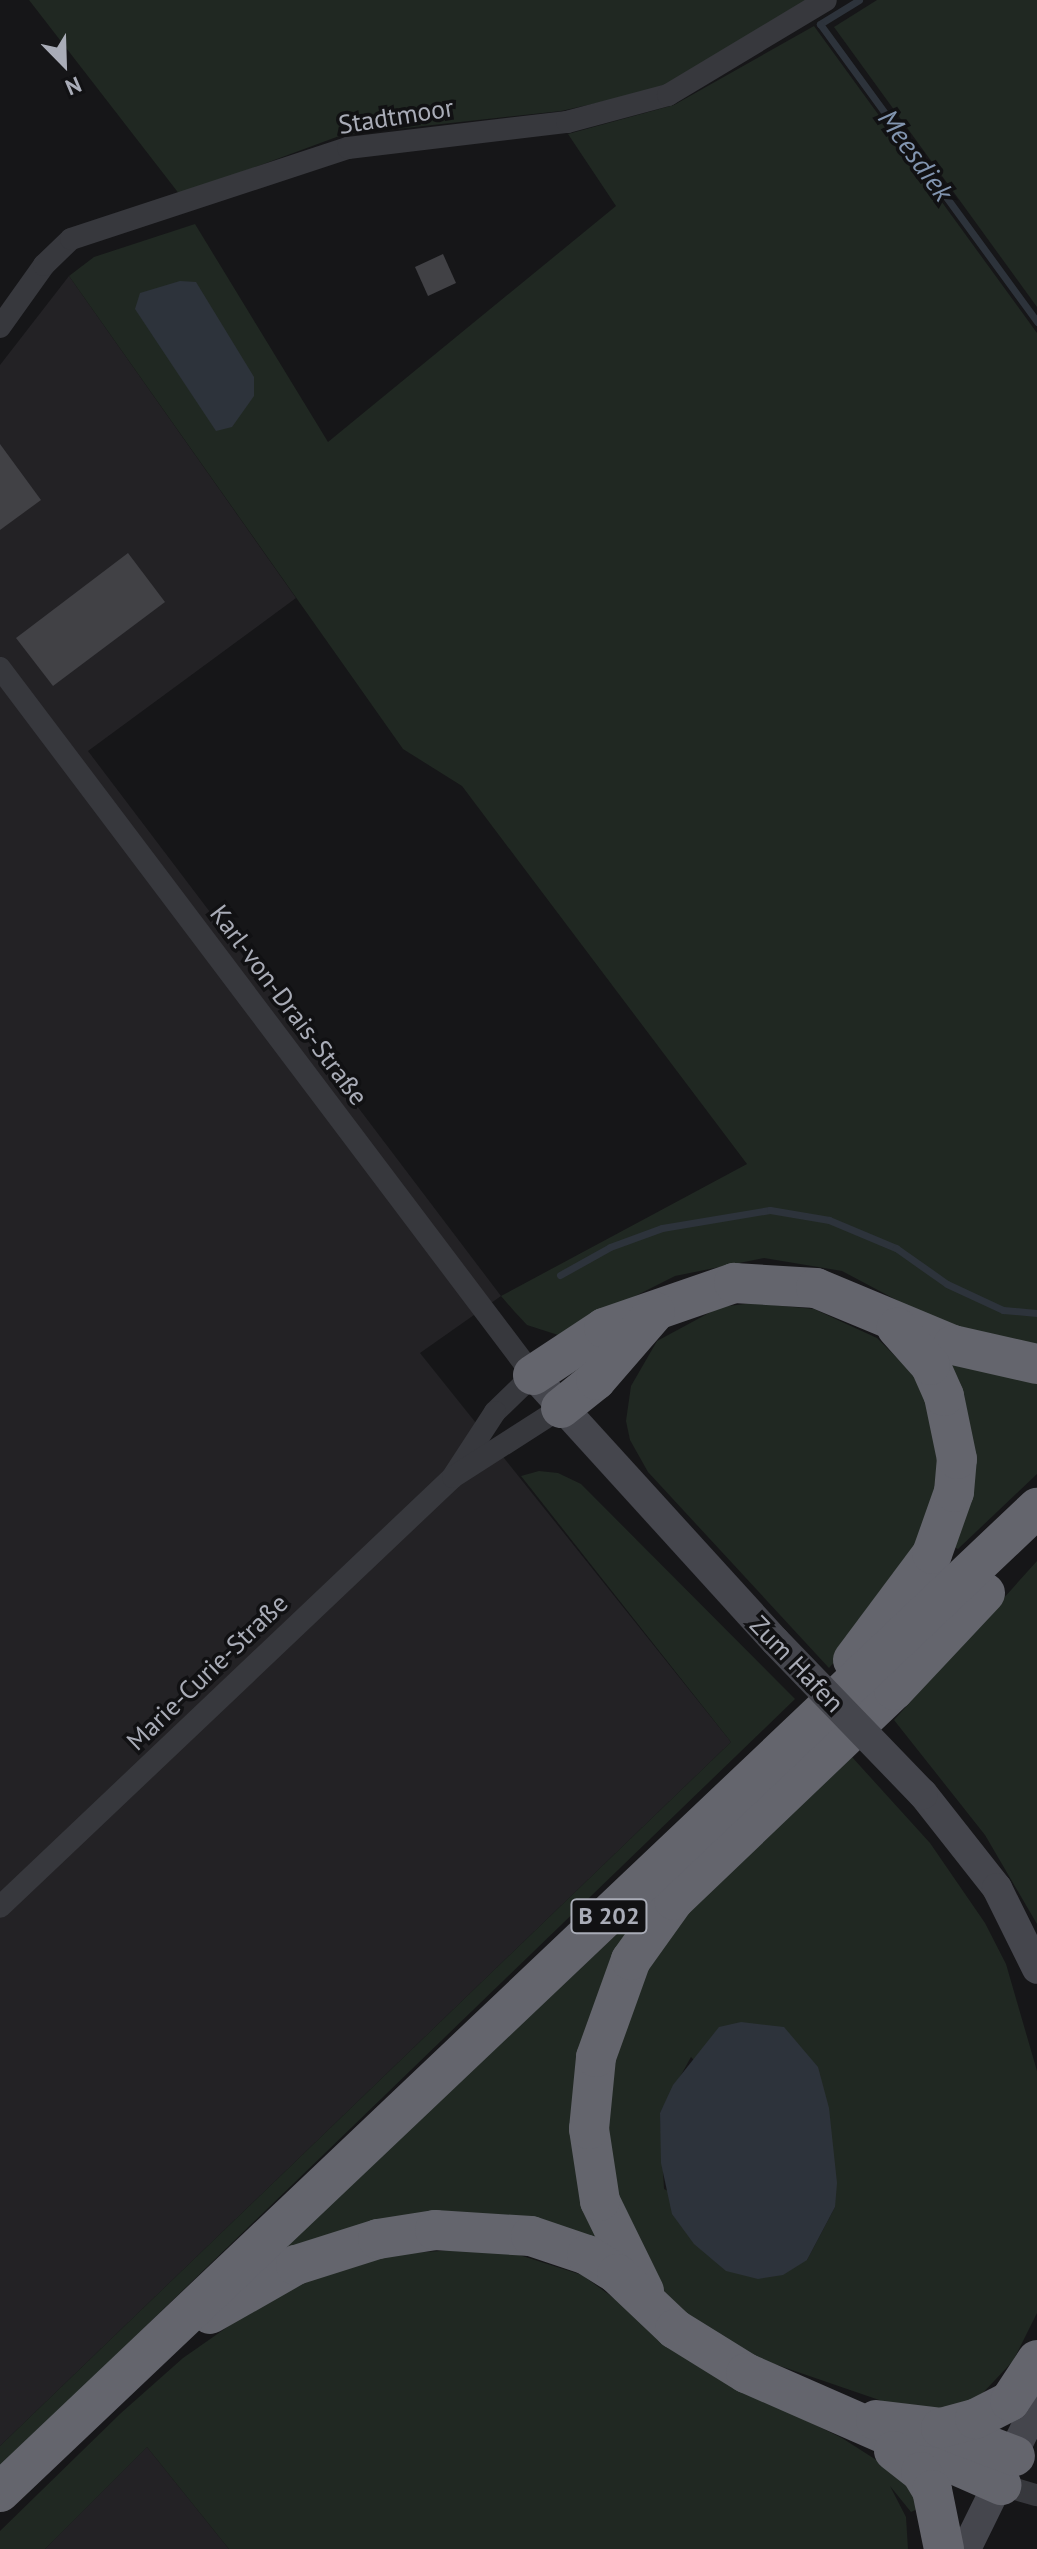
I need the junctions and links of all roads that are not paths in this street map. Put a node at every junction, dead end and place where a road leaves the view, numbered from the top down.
1 (826, 0) edge
2 (0, 327) edge
3 (0, 668) edge
4 (655, 1312) junction
5 (892, 1322) junction
6 (1037, 1364) edge
7 (533, 1375) junction
8 (561, 1408) junction
9 (452, 1478) junction
10 (1037, 1508) edge
11 (1037, 1537) edge
12 (800, 1736) junction
13 (0, 1907) edge
14 (1037, 1969) edge
15 (650, 2305) junction
16 (1037, 2360) edge
17 (1037, 2405) edge
18 (86, 2409) junction
19 (837, 2415) junction
20 (941, 2428) junction
21 (881, 2436) junction
22 (1022, 2475) edge
23 (0, 2492) edge
24 (944, 2549) edge
25 (966, 2549) edge

1 - 2 street, Stadtmoor
3 - 7 street, Karl-von-Drais-Straße
4 - 5 highway
4 - 7 highway
4 - 8 highway
5 - 6 highway
5 - 12 highway
7 - 8 main road, Zum Hafen
7 - 9 street, Marie-Curie-Straße
8 - 9 street, Marie-Curie-Straße
8 - 14 main road, Zum Hafen, bridge
9 - 13 street, Marie-Curie-Straße
10 - 12 highway, B 202
11 - 15 highway
12 - 18 highway, B 202
15 - 18 highway
15 - 19 highway
16 - 20 highway
17 - 22 main road
18 - 23 highway, B 202
19 - 20 highway
19 - 21 highway
20 - 22 highway
21 - 22 highway
21 - 24 highway
22 - 25 main road

